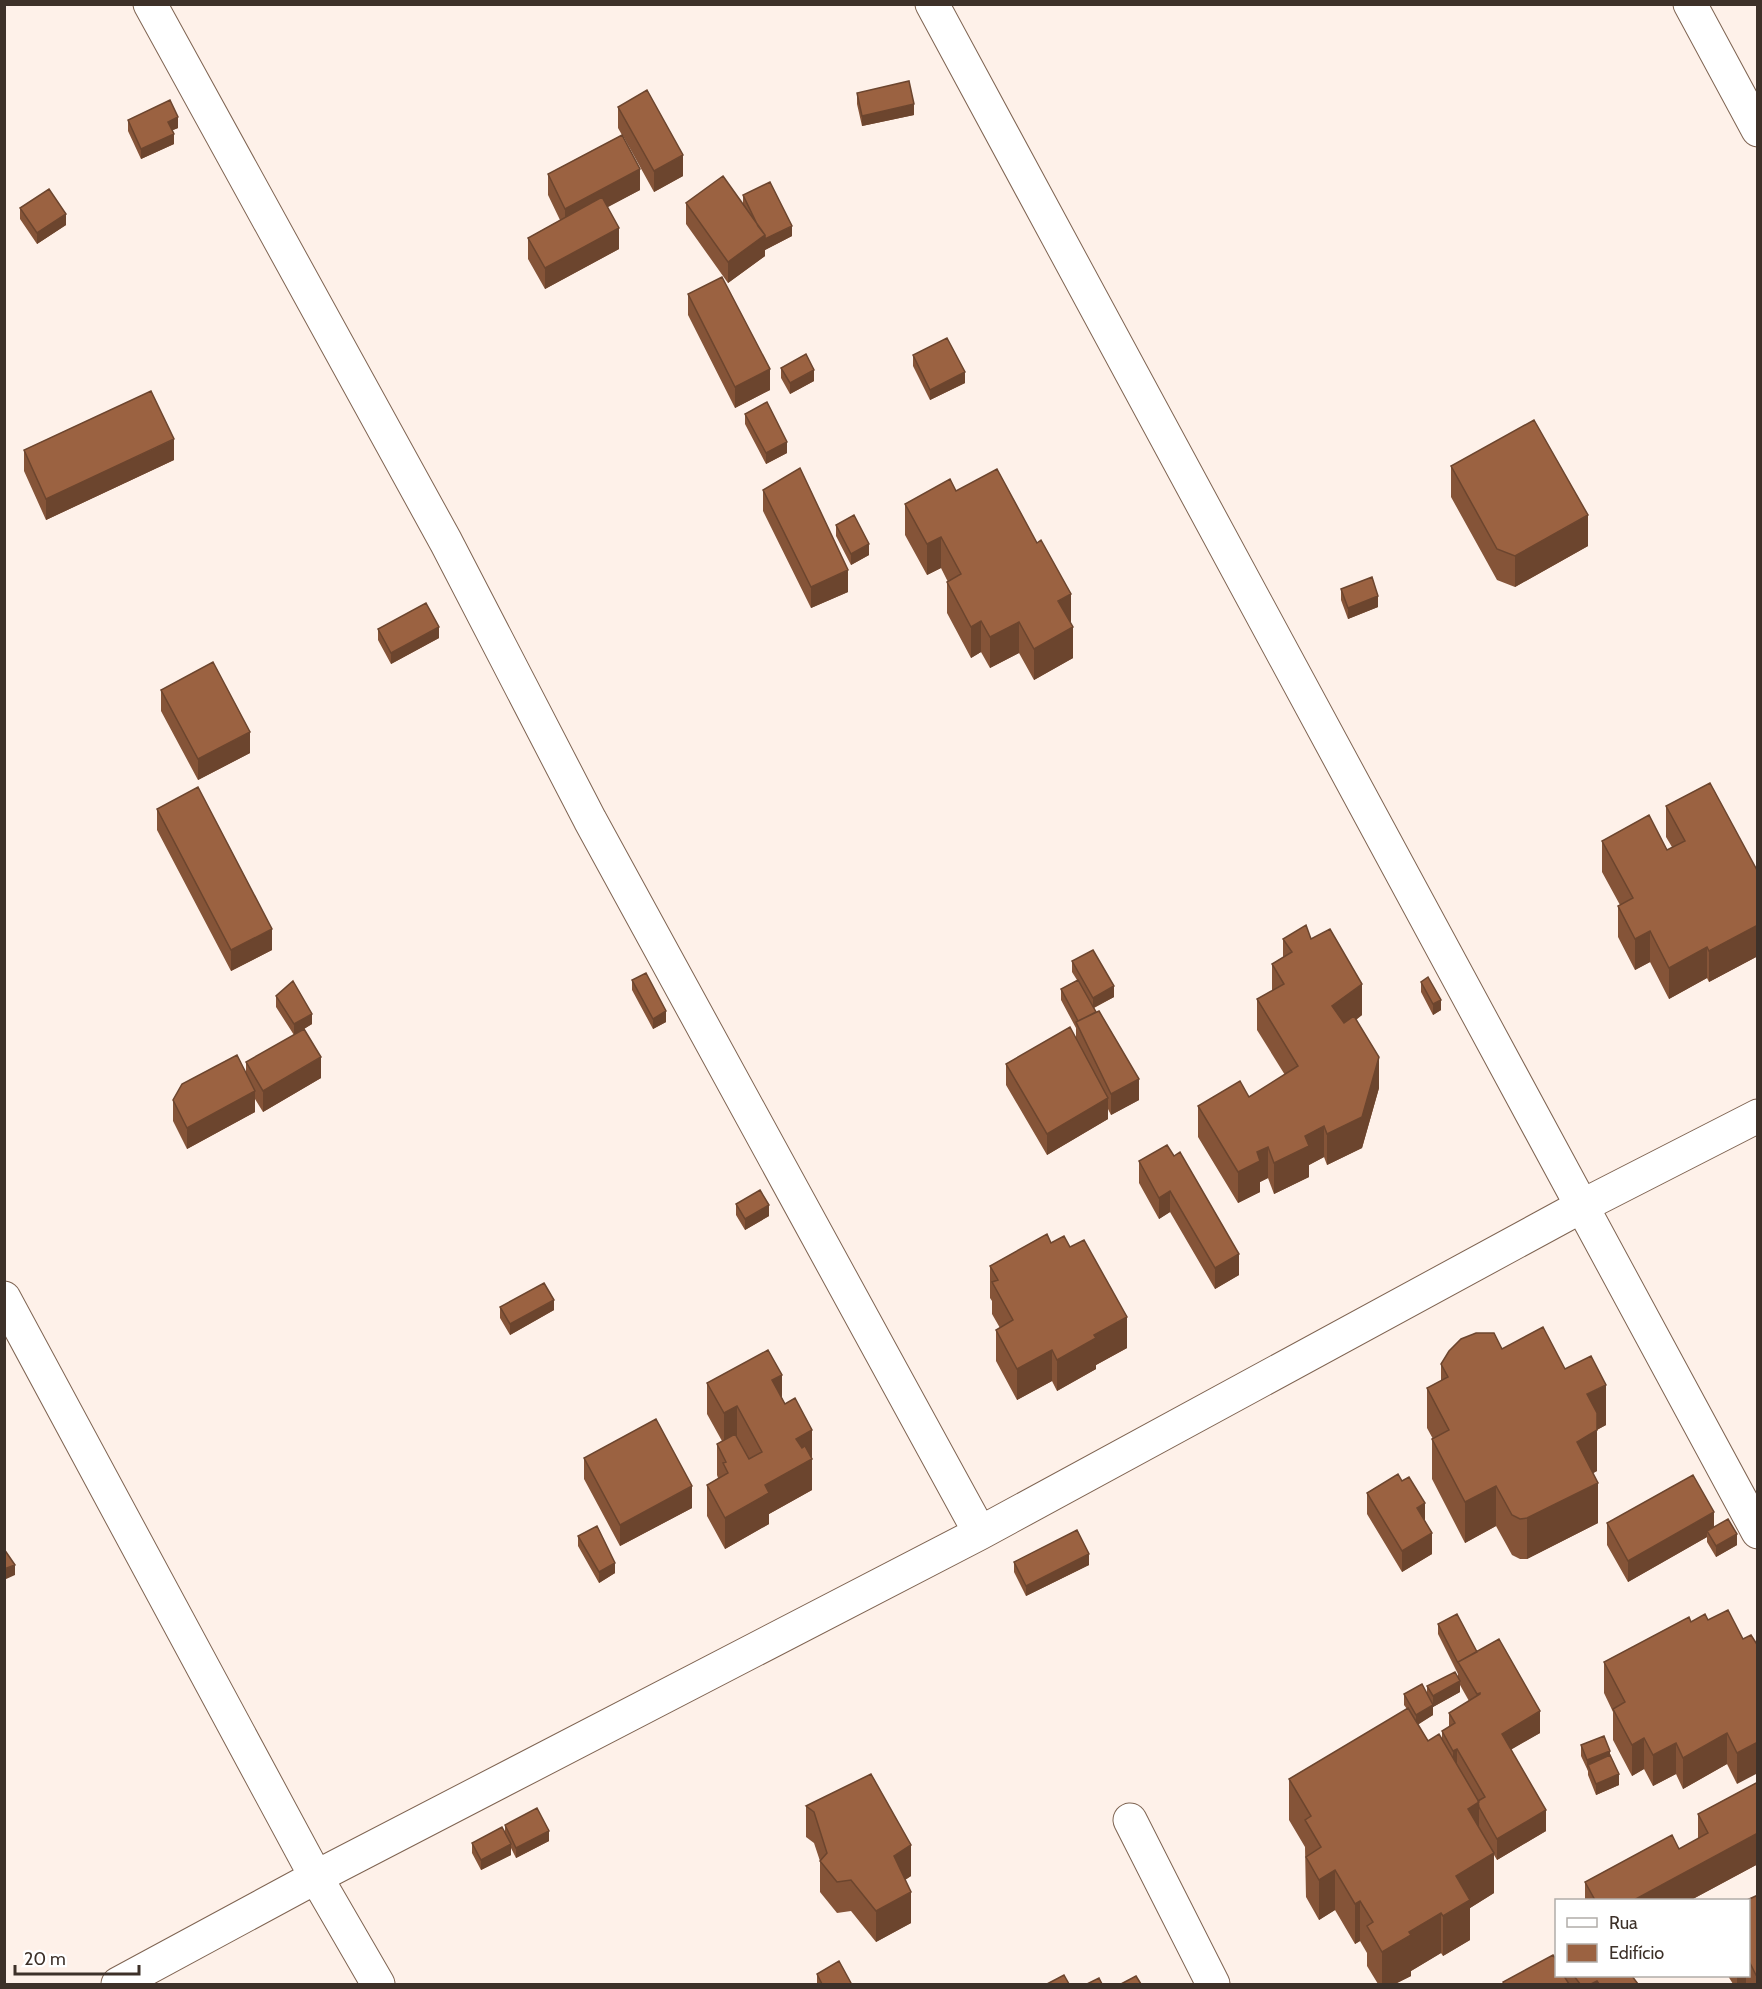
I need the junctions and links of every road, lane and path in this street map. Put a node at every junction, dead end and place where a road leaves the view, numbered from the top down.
1 (150, 4) edge
2 (932, 4) edge
3 (1690, 4) edge
4 (1758, 130) edge
5 (1758, 1116) edge
6 (1582, 1206) junction
7 (4, 1298) edge
8 (980, 1533) junction
9 (1758, 1533) edge
10 (1130, 1820) dead end
11 (316, 1877) junction
12 (118, 1984) edge
13 (378, 1984) edge
14 (1213, 1984) edge

1 - 8 street
2 - 6 street
3 - 4 street
5 - 6 street
6 - 8 street
6 - 9 street
7 - 11 street
8 - 11 street
10 - 14 street
11 - 12 street
11 - 13 street

